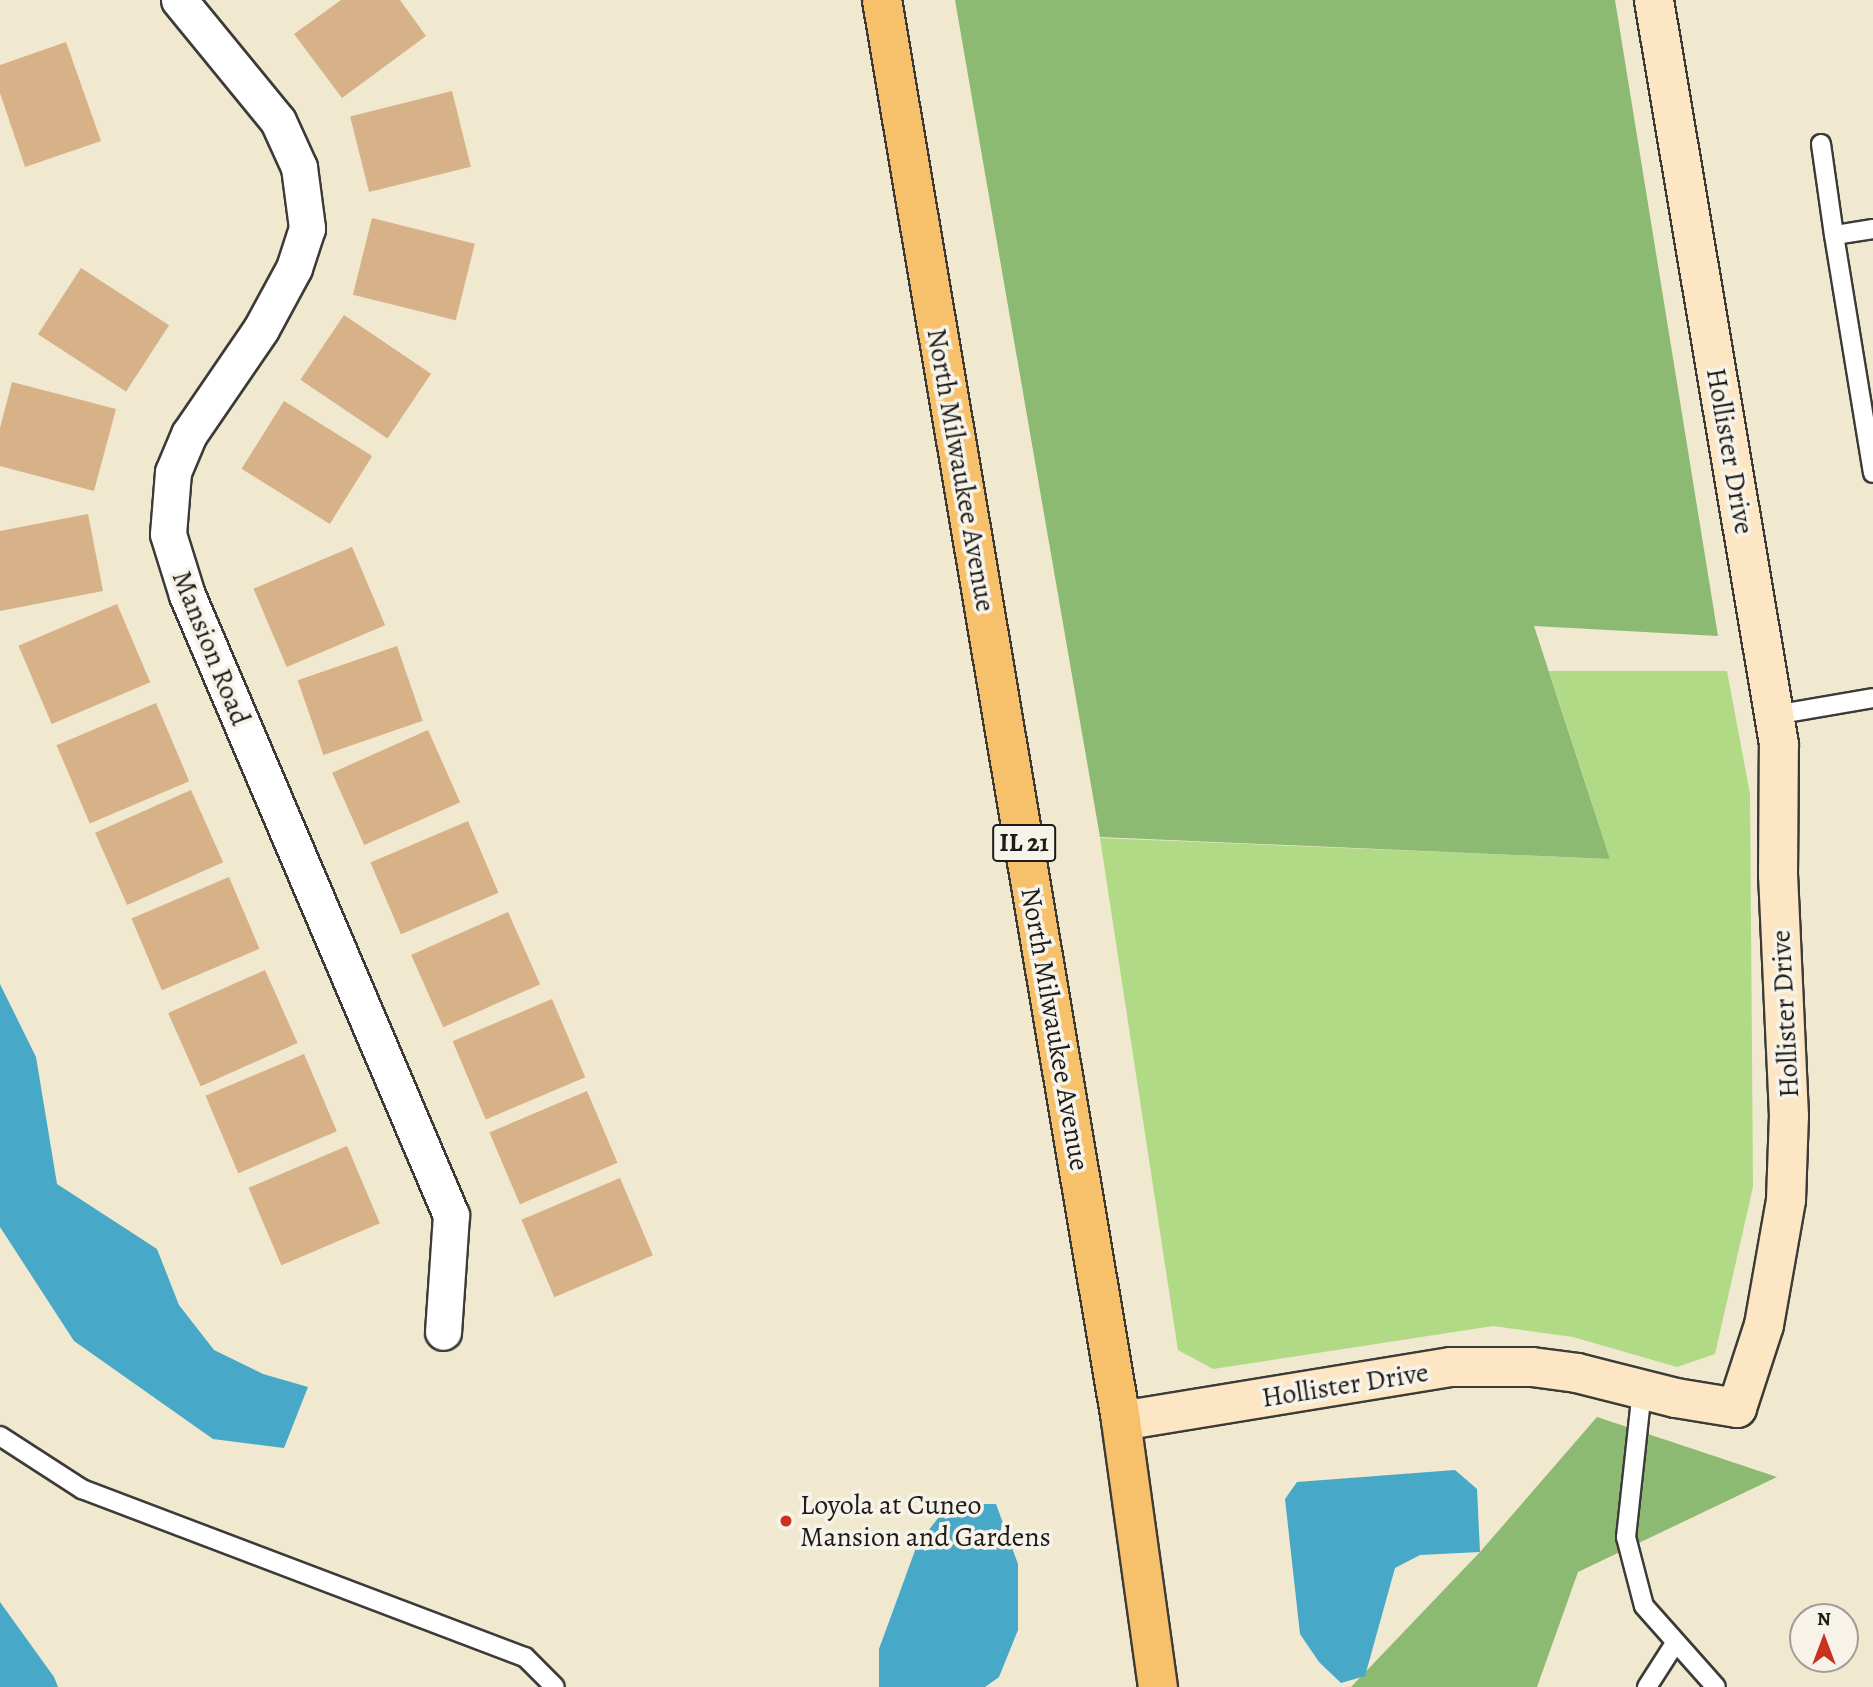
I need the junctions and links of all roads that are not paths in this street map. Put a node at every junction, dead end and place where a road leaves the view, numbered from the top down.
1 (179, 0) edge
2 (882, 0) edge
3 (1654, 0) edge
4 (1821, 144) dead end
5 (1873, 229) edge
6 (1834, 235) junction
7 (1873, 473) edge
8 (1873, 698) edge
9 (1774, 715) junction
10 (443, 1332) dead end
11 (1642, 1390) junction
12 (1121, 1421) junction
13 (0, 1436) edge
14 (1674, 1645) junction
15 (555, 1687) edge
16 (1158, 1687) edge
17 (1647, 1687) edge
18 (1716, 1687) edge

1 - 10 street, Mansion Road
2 - 12 main road, North Milwaukee Avenue / IL 21
3 - 9 street, Hollister Drive
4 - 6 lane
5 - 6 lane
6 - 7 lane
8 - 9 lane
9 - 11 street, Hollister Drive
11 - 12 street, Hollister Drive
11 - 14 lane
12 - 16 main road, North Milwaukee Avenue / IL 21
13 - 15 lane
14 - 17 lane
14 - 18 lane

